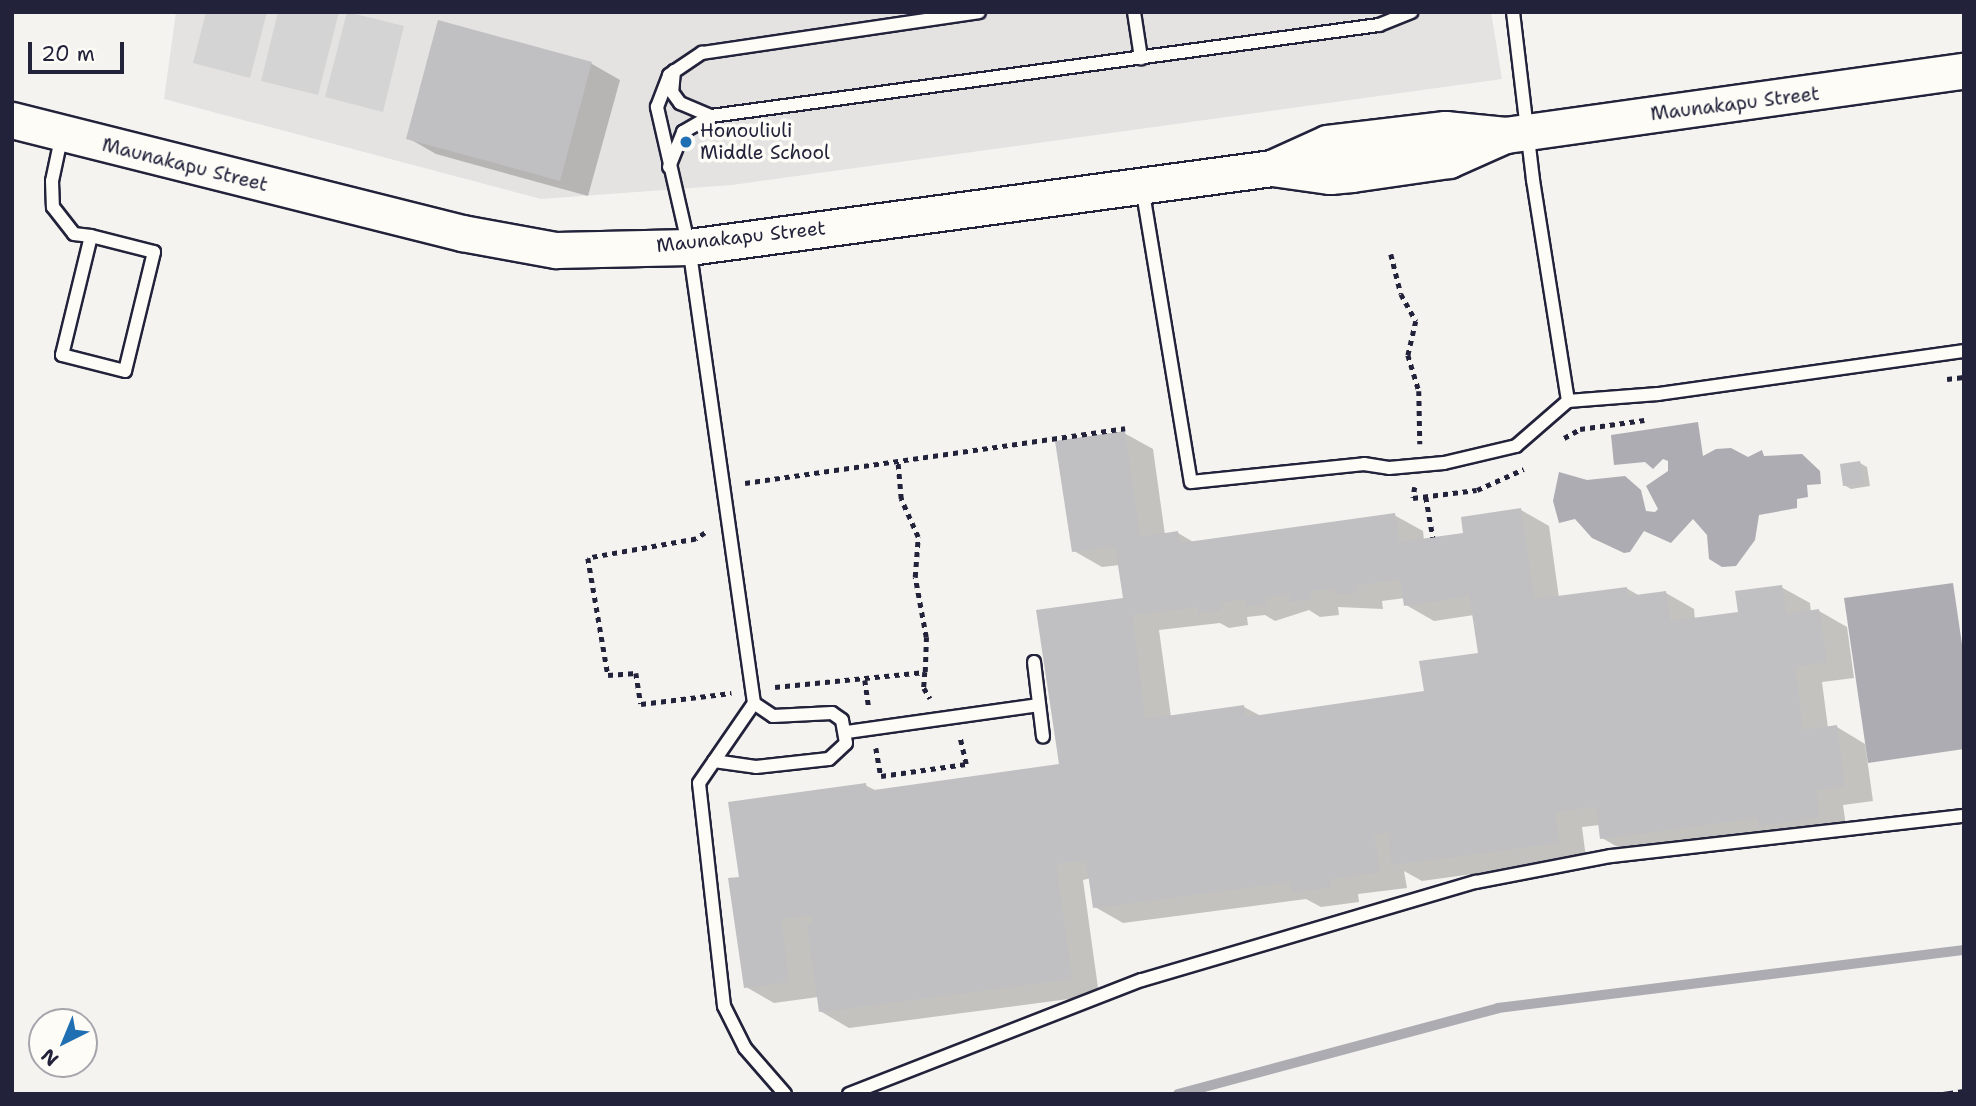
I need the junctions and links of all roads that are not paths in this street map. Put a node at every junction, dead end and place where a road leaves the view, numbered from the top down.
1 (979, 12) edge
2 (1134, 12) edge
3 (1411, 12) edge
4 (1513, 12) edge
5 (1141, 58) junction
6 (675, 68) junction
7 (1964, 71) edge
8 (711, 116) junction
9 (12, 120) edge
10 (1517, 133) junction
11 (62, 134) junction
12 (669, 167) junction
13 (1142, 187) junction
14 (91, 236) junction
15 (689, 247) junction
16 (1964, 351) edge
17 (1568, 401) junction
18 (1034, 662) dead end
19 (754, 704) junction
20 (1039, 705) junction
21 (847, 732) junction
22 (1043, 736) dead end
23 (714, 761) junction
24 (1964, 816) edge
25 (785, 1094) edge
26 (849, 1094) edge

1 - 6 lane
2 - 5 lane
3 - 5 lane
4 - 10 lane
5 - 8 lane
6 - 8 lane
6 - 12 lane
7 - 10 street, Maunakapu Street
8 - 12 lane
9 - 11 street, Maunakapu Street
10 - 13 street, Maunakapu Street
10 - 17 lane
11 - 14 lane
11 - 15 street, Maunakapu Street
12 - 15 lane
13 - 15 street, Maunakapu Street
13 - 17 lane
14 - 14 lane
15 - 19 lane
16 - 17 lane
18 - 20 lane
19 - 21 lane
19 - 23 lane
20 - 21 lane
20 - 22 lane
21 - 23 lane
23 - 25 lane
24 - 26 lane

